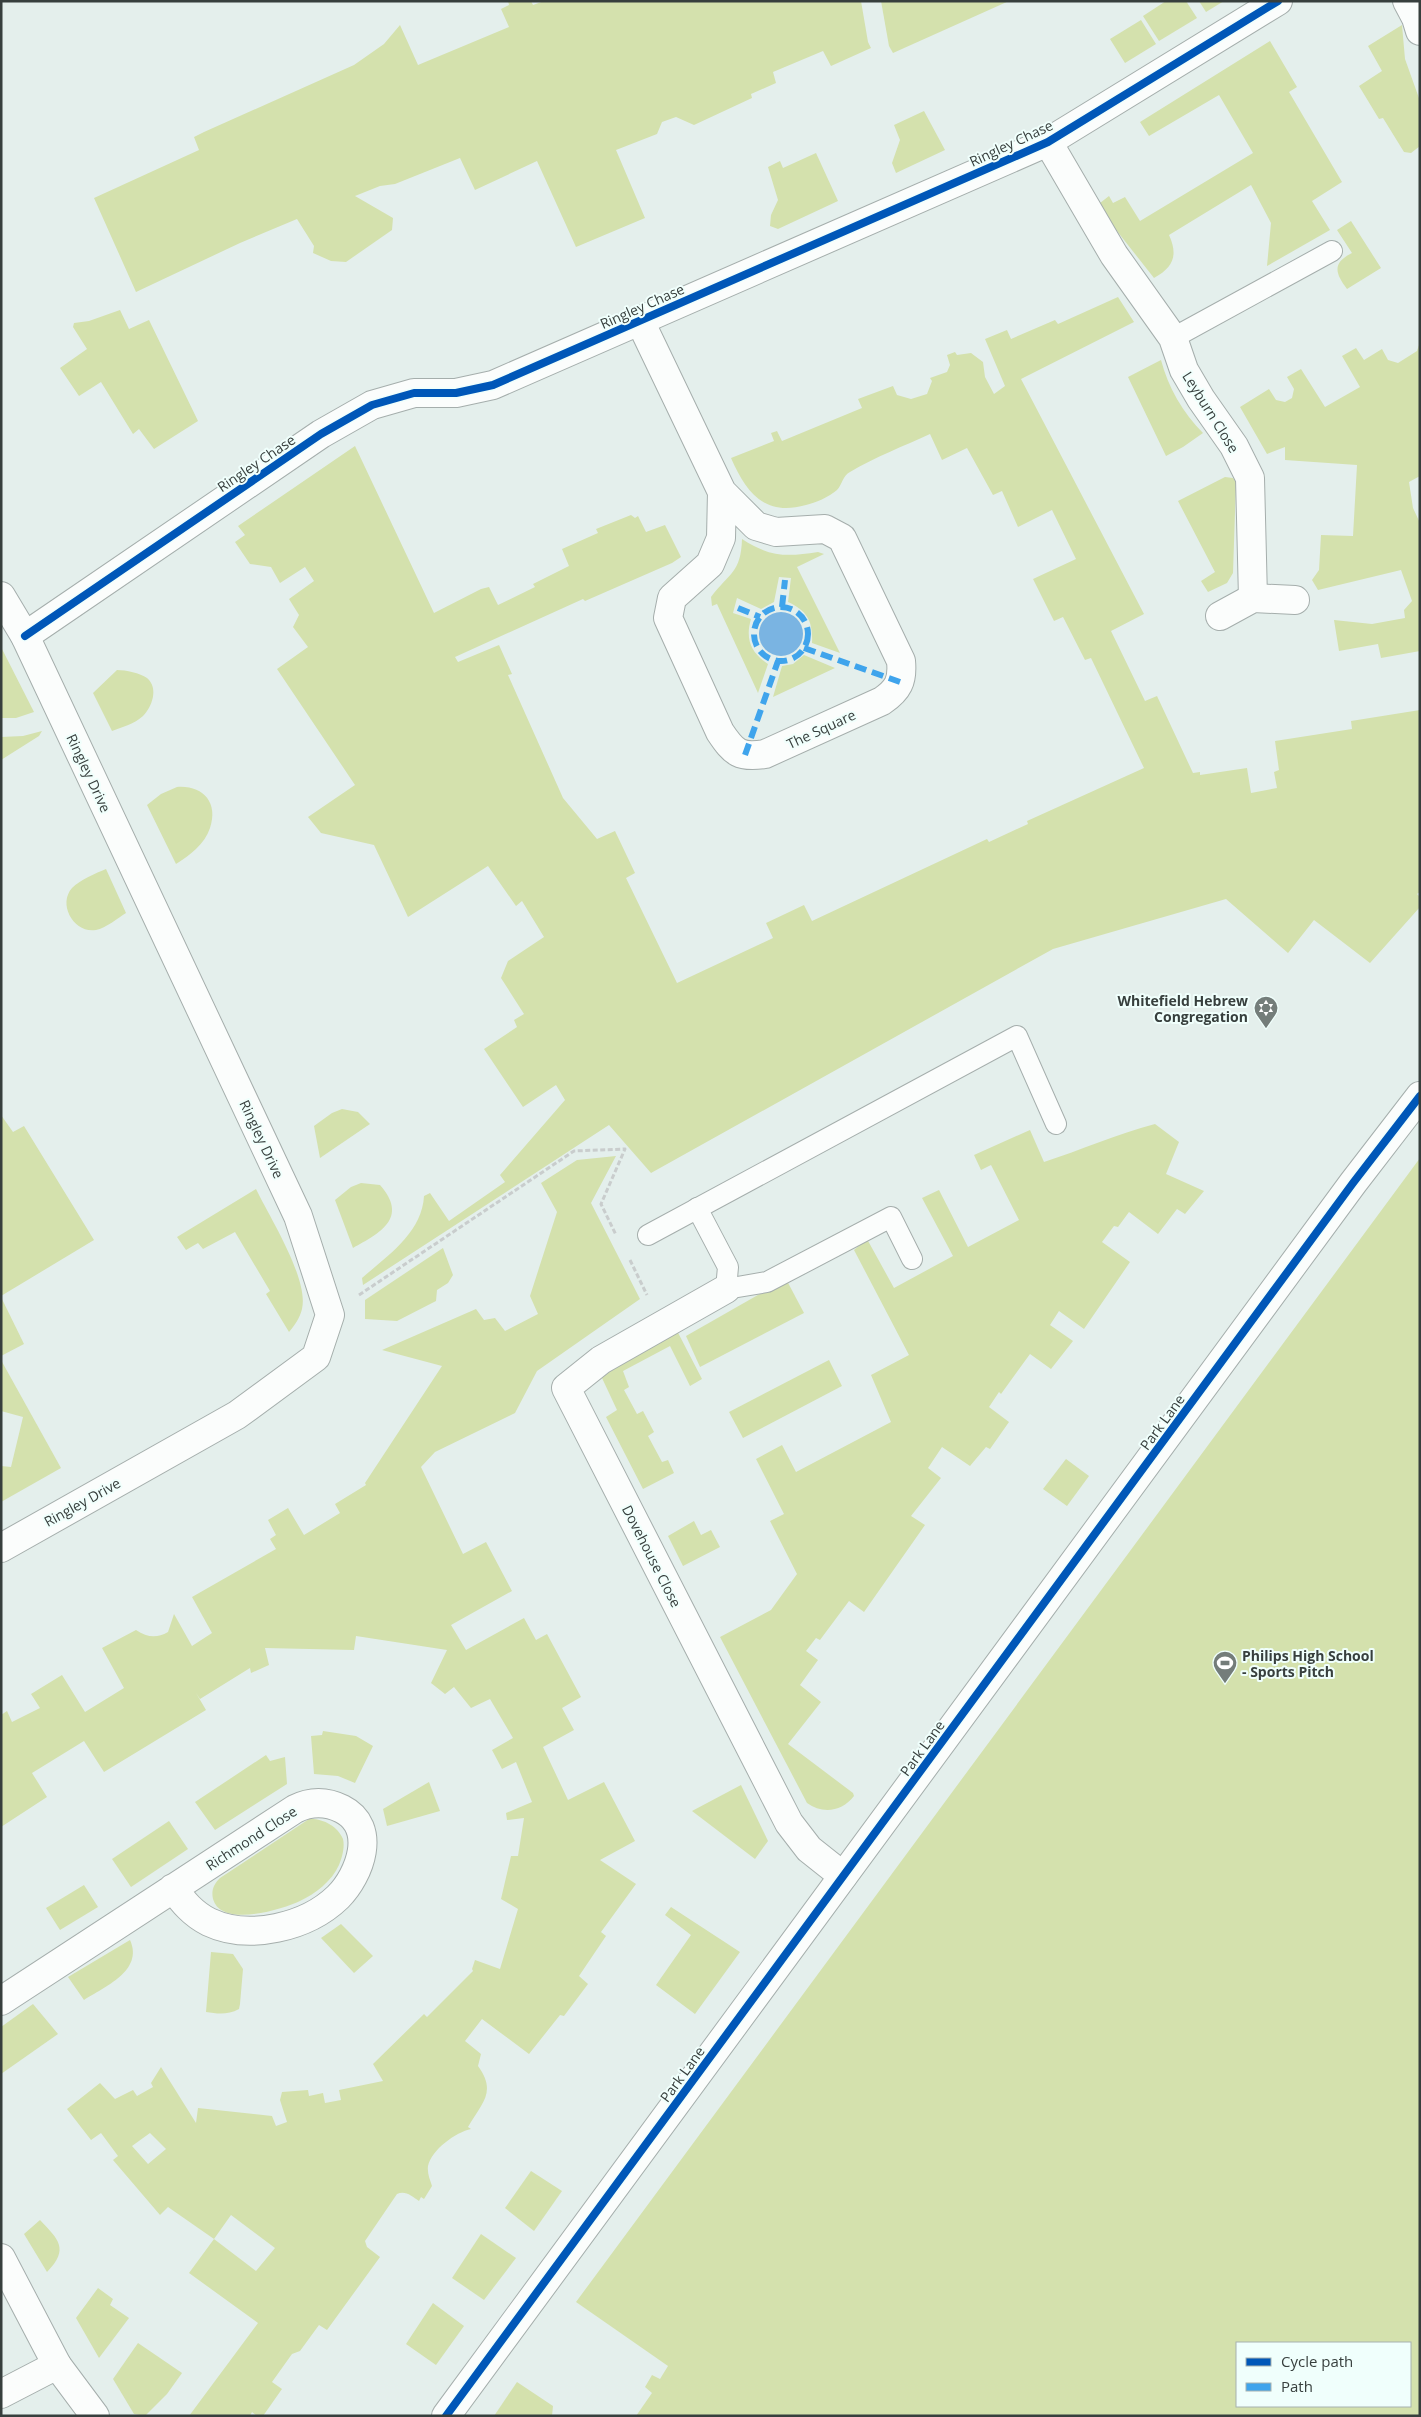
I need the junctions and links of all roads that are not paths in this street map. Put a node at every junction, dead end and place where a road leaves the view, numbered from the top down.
1 (1278, 1) edge
2 (1407, 1) edge
3 (1420, 31) edge
4 (1048, 142) junction
5 (1332, 251) dead end
6 (640, 321) junction
7 (1173, 338) junction
8 (722, 492) junction
9 (1, 596) edge
10 (1253, 598) junction
11 (1295, 600) dead end
12 (1220, 616) dead end
13 (25, 636) junction
14 (1420, 1096) edge
15 (1056, 1124) dead end
16 (697, 1208) junction
17 (648, 1235) dead end
18 (912, 1259) dead end
19 (726, 1289) junction
20 (1, 1548) edge
21 (843, 1876) junction
22 (173, 1888) junction
23 (1, 2000) edge
24 (1, 2258) edge
25 (57, 2365) junction
26 (1, 2394) edge
27 (95, 2416) edge
28 (446, 2416) edge

1 - 4 street, Ringley Chase
2 - 3 street
4 - 6 street, Ringley Chase
4 - 7 street, Leyburn Close
5 - 7 lane
6 - 8 street, The Square
6 - 13 street, Ringley Chase
7 - 10 street, Leyburn Close
8 - 8 street, The Square
9 - 13 street, Ringley Drive
10 - 11 street
10 - 12 street
13 - 20 street, Ringley Drive
14 - 21 street, Park Lane
15 - 16 lane
16 - 17 lane
16 - 19 lane
18 - 19 lane
19 - 21 street, Dovehouse Close
21 - 28 street, Park Lane
22 - 22 street, Richmond Close
22 - 23 street, Richmond Close
24 - 25 street
25 - 26 street
25 - 27 street

